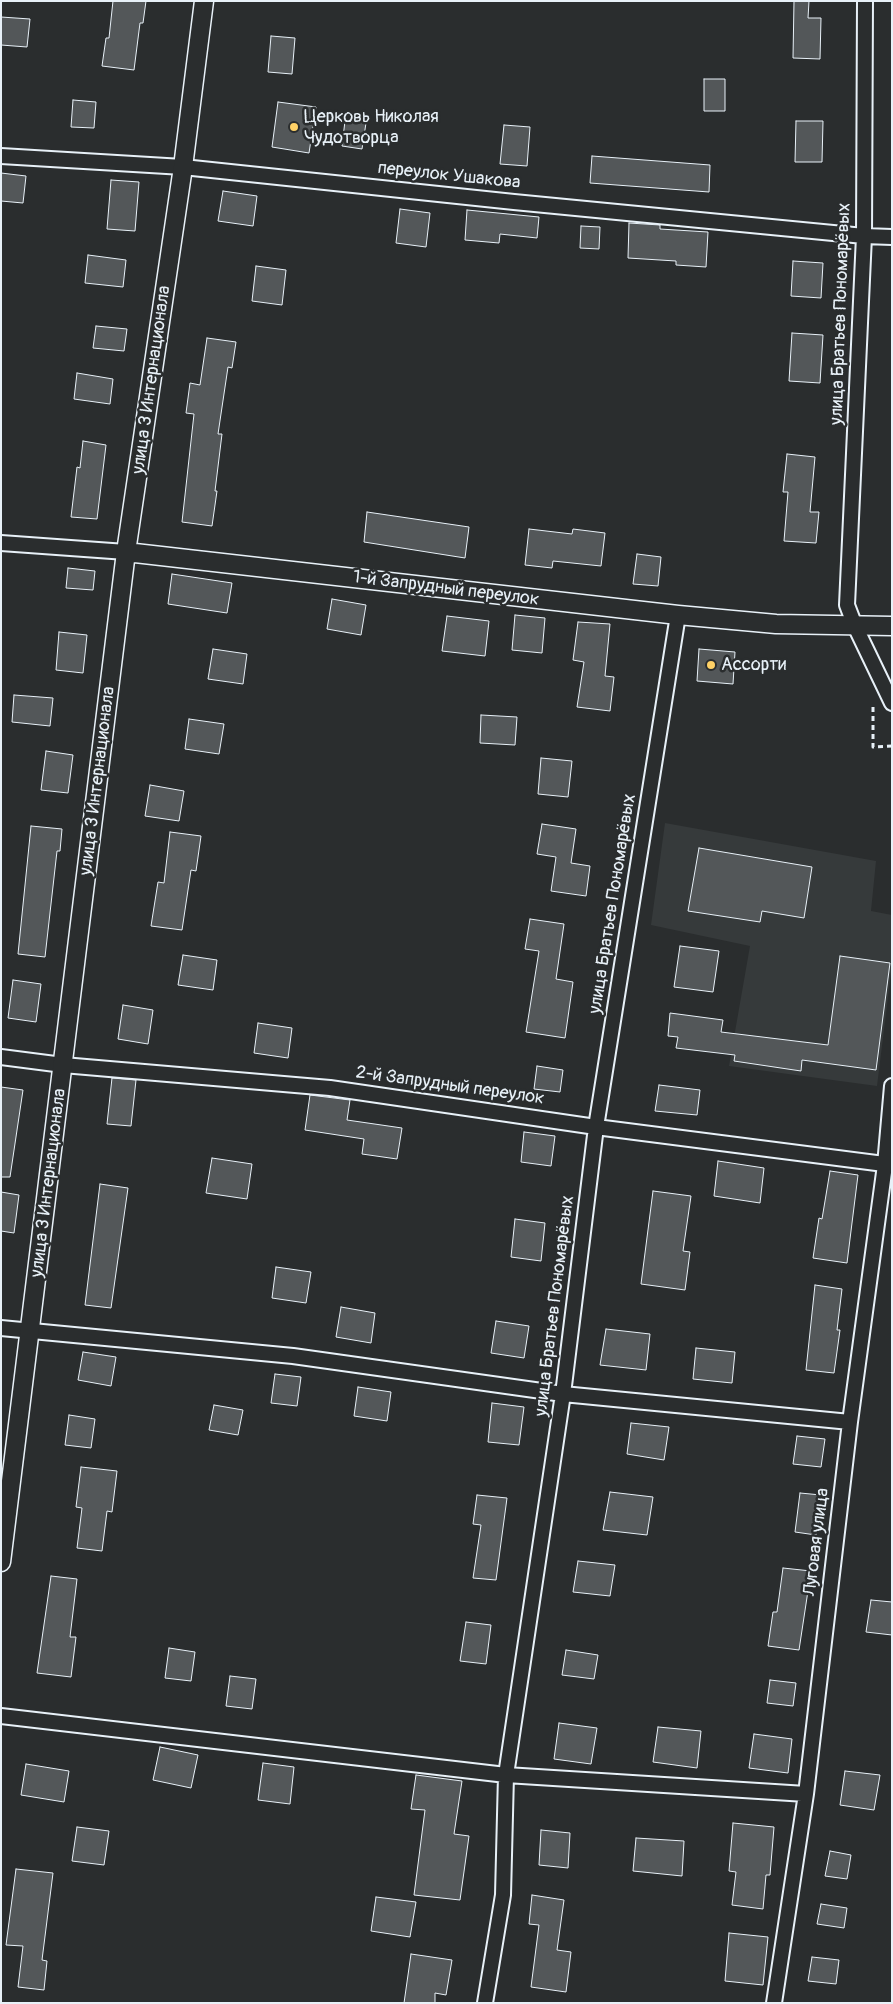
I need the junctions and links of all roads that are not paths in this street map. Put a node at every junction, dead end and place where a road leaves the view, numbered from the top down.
1 (204, 1) edge
2 (865, 1) edge
3 (1, 156) edge
4 (183, 168) junction
5 (864, 236) junction
6 (892, 237) edge
7 (1, 543) edge
8 (126, 552) junction
9 (678, 615) junction
10 (855, 626) junction
11 (892, 626) edge
12 (892, 703) edge
13 (1, 1057) edge
14 (63, 1065) junction
15 (892, 1086) edge
16 (596, 1127) junction
17 (888, 1165) edge
18 (1, 1328) edge
19 (31, 1331) junction
20 (563, 1394) junction
21 (850, 1422) junction
22 (1, 1562) edge
23 (1, 1716) edge
24 (506, 1775) junction
25 (806, 1794) junction
26 (485, 2003) edge
27 (774, 2003) edge

1 - 4 street, улица 3 Интернационала
2 - 5 street, улица Братьев Пономарёвых
3 - 4 street, переулок Ушакова
4 - 5 street, переулок Ушакова
4 - 8 street, улица 3 Интернационала
5 - 6 street, переулок Ушакова
5 - 10 street, улица Братьев Пономарёвых
7 - 8 street, 1-й Запрудный переулок
8 - 9 street, 1-й Запрудный переулок
8 - 14 street, улица 3 Интернационала
9 - 10 street, 1-й Запрудный переулок
9 - 16 street, улица Братьев Пономарёвых
10 - 11 street, 1-й Запрудный переулок
10 - 12 street
13 - 14 street, 2-й Запрудный переулок
14 - 16 street, 2-й Запрудный переулок
14 - 19 street, улица 3 Интернационала
15 - 17 street, Луговая улица
16 - 17 street, 2-й Запрудный переулок
16 - 20 street, улица Братьев Пономарёвых
17 - 21 street, Луговая улица
18 - 19 street
19 - 20 street
19 - 22 street, улица 3 Интернационала
20 - 21 street
20 - 24 street, улица Братьев Пономарёвых
21 - 25 street, Луговая улица
23 - 24 street
24 - 25 street
24 - 26 street, улица Братьев Пономарёвых
25 - 27 street, Луговая улица

